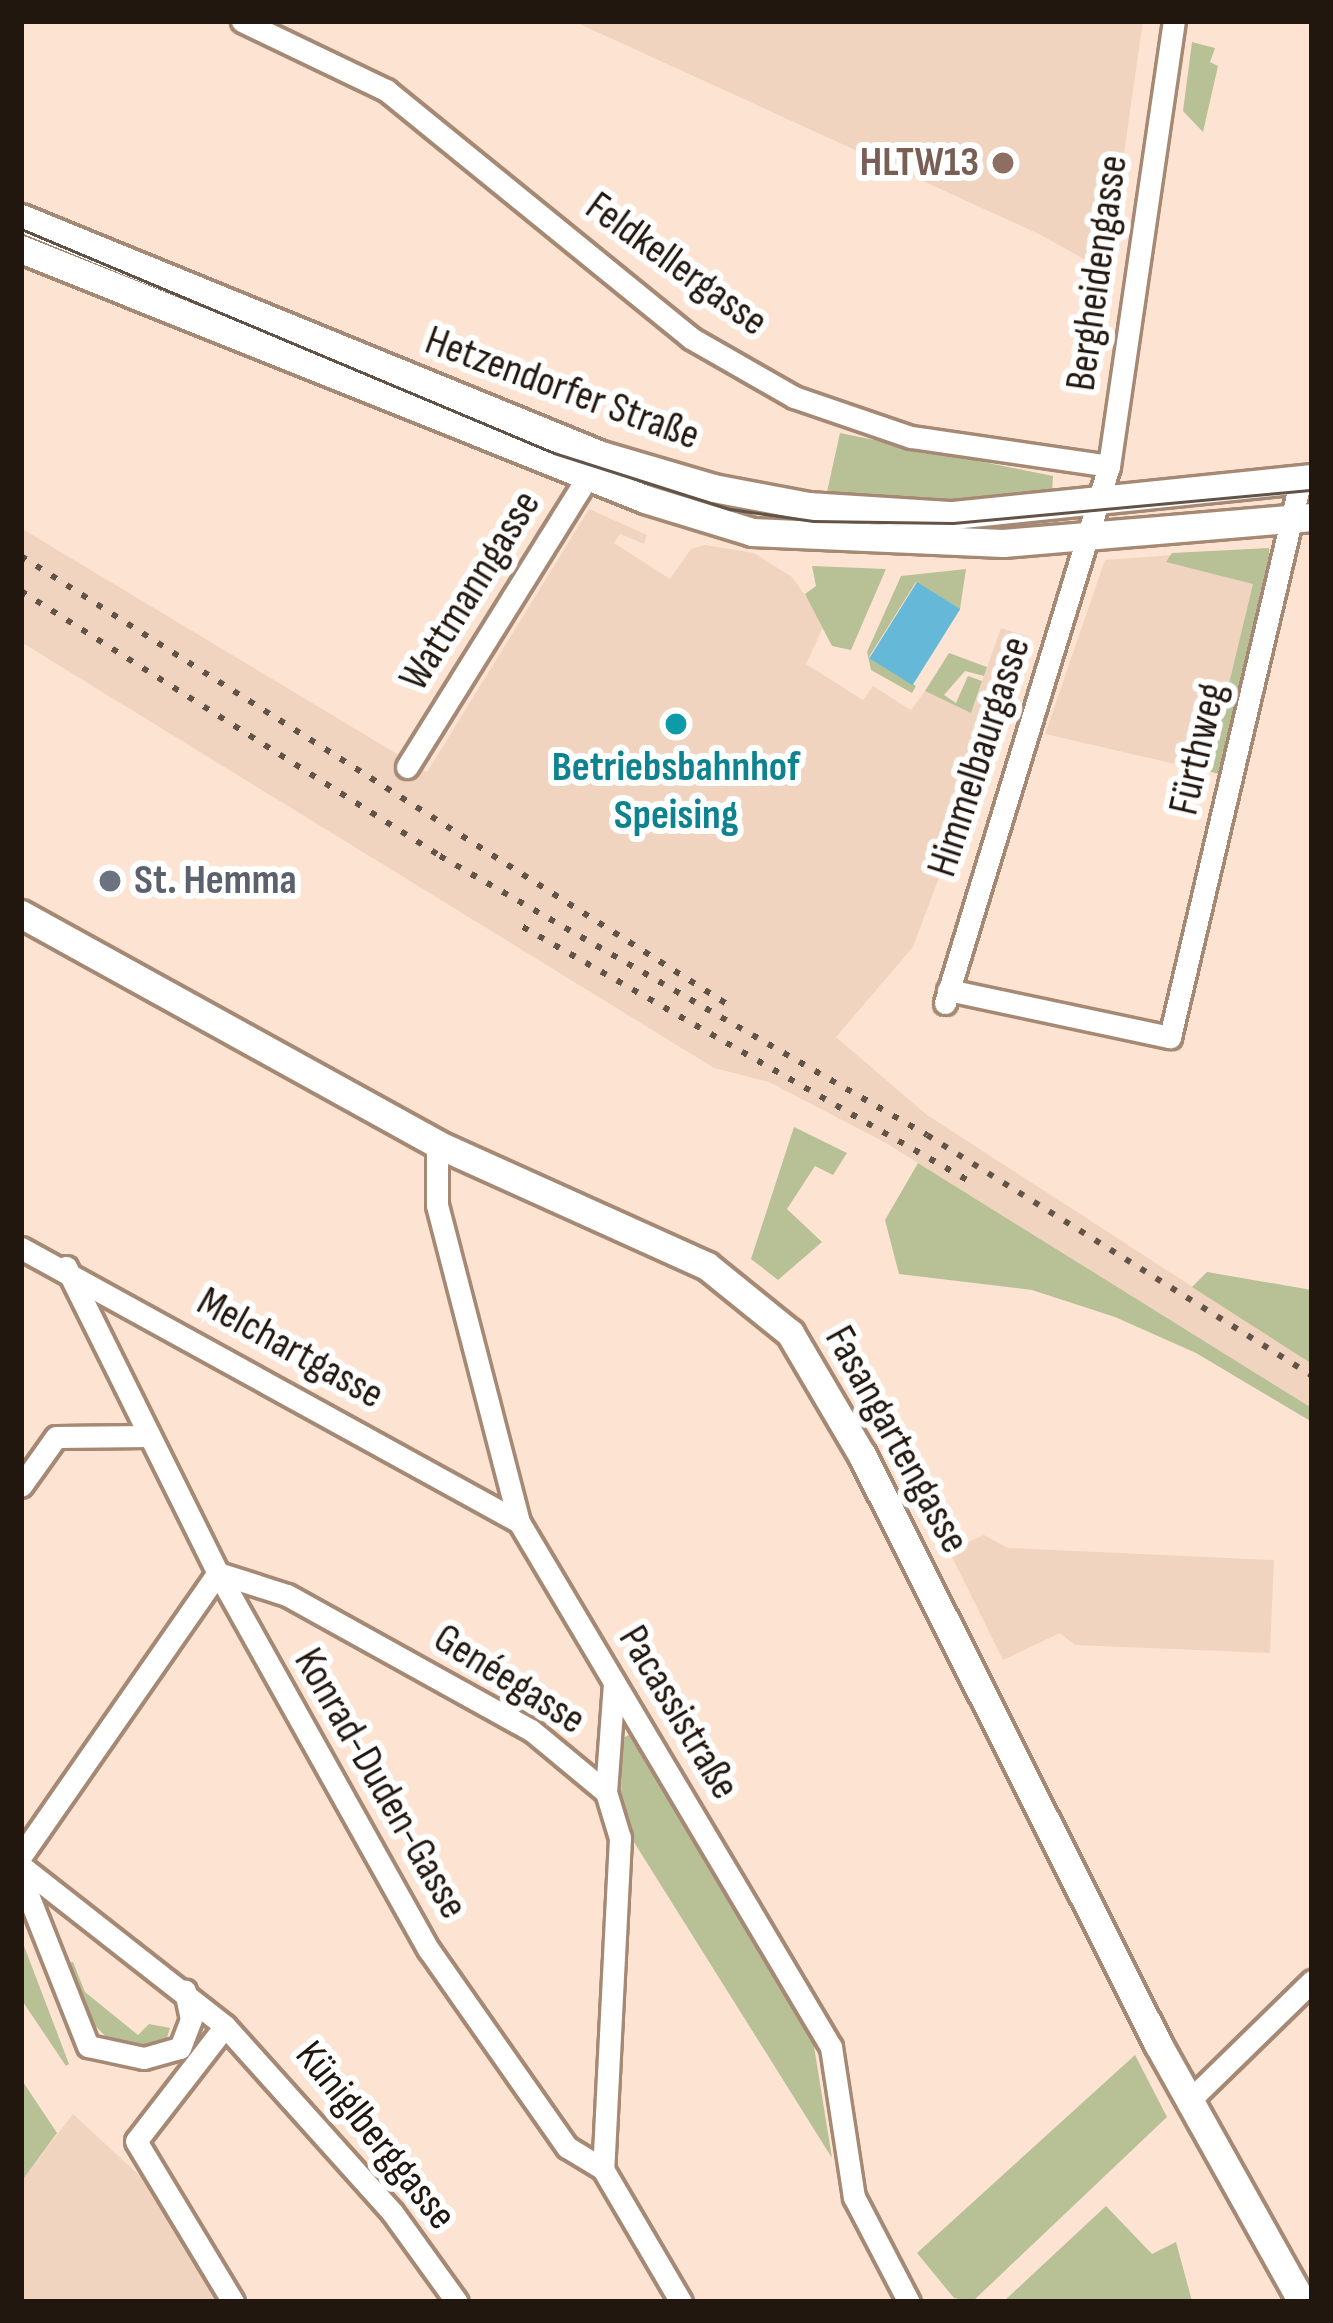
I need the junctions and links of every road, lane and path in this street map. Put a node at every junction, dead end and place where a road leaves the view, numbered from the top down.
1 (242, 21) edge
2 (1174, 21) edge
3 (21, 218) edge
4 (21, 249) edge
5 (596, 465) junction
6 (1109, 466) junction
7 (1306, 478) edge
8 (1101, 500) junction
9 (1302, 517) edge
10 (1092, 535) junction
11 (407, 767) dead end
12 (21, 914) edge
13 (1170, 1037) joint
14 (437, 1144) junction
15 (21, 1248) edge
16 (66, 1268) junction
17 (149, 1436) junction
18 (21, 1486) edge
19 (519, 1522) junction
20 (218, 1573) junction
21 (614, 1681) junction
22 (606, 1792) junction
23 (21, 1856) edge
24 (21, 1866) edge
25 (21, 1877) edge
26 (1312, 1981) edge
27 (185, 1991) junction
28 (1305, 2008) edge
29 (225, 2026) junction
30 (1189, 2101) junction
31 (603, 2169) junction
32 (233, 2302) edge
33 (457, 2302) edge
34 (681, 2302) edge
35 (909, 2302) edge
36 (1303, 2302) edge

1 - 6 street, Feldkellergasse
2 - 6 street, Bergheidengasse
3 - 5 main road, Hetzendorfer Straße
4 - 5 main road, Hetzendorfer Straße
5 - 8 main road, Hetzendorfer Straße
5 - 10 main road, Hetzendorfer Straße
5 - 11 street, Wattmanngasse
6 - 8 street, Bergheidengasse
7 - 8 main road
7 - 9 street, Fürthweg
8 - 10 street, Bergheidengasse
9 - 10 main road
9 - 13 street, Fürthweg
10 - 13 street, Himmelbaurgasse
12 - 14 main road, Fasangartengasse
14 - 19 street, Pacassistraße
14 - 30 main road, Fasangartengasse
15 - 16 street, Melchartgasse
16 - 17 street, Konrad-Duden-Gasse
16 - 19 street, Melchartgasse
17 - 18 street
17 - 20 street, Konrad-Duden-Gasse
19 - 21 street, Pacassistraße
20 - 22 street, Genéegasse
20 - 23 street
20 - 31 street, Konrad-Duden-Gasse
21 - 22 street
21 - 35 street, Pacassistraße
22 - 31 street, Genéegasse
24 - 27 street, Küniglberggasse
25 - 27 street
26 - 28 street
27 - 29 street, Küniglberggasse
28 - 30 street
29 - 32 street
29 - 33 street, Küniglberggasse
30 - 36 main road, Fasangartengasse
31 - 34 street, Konrad-Duden-Gasse

